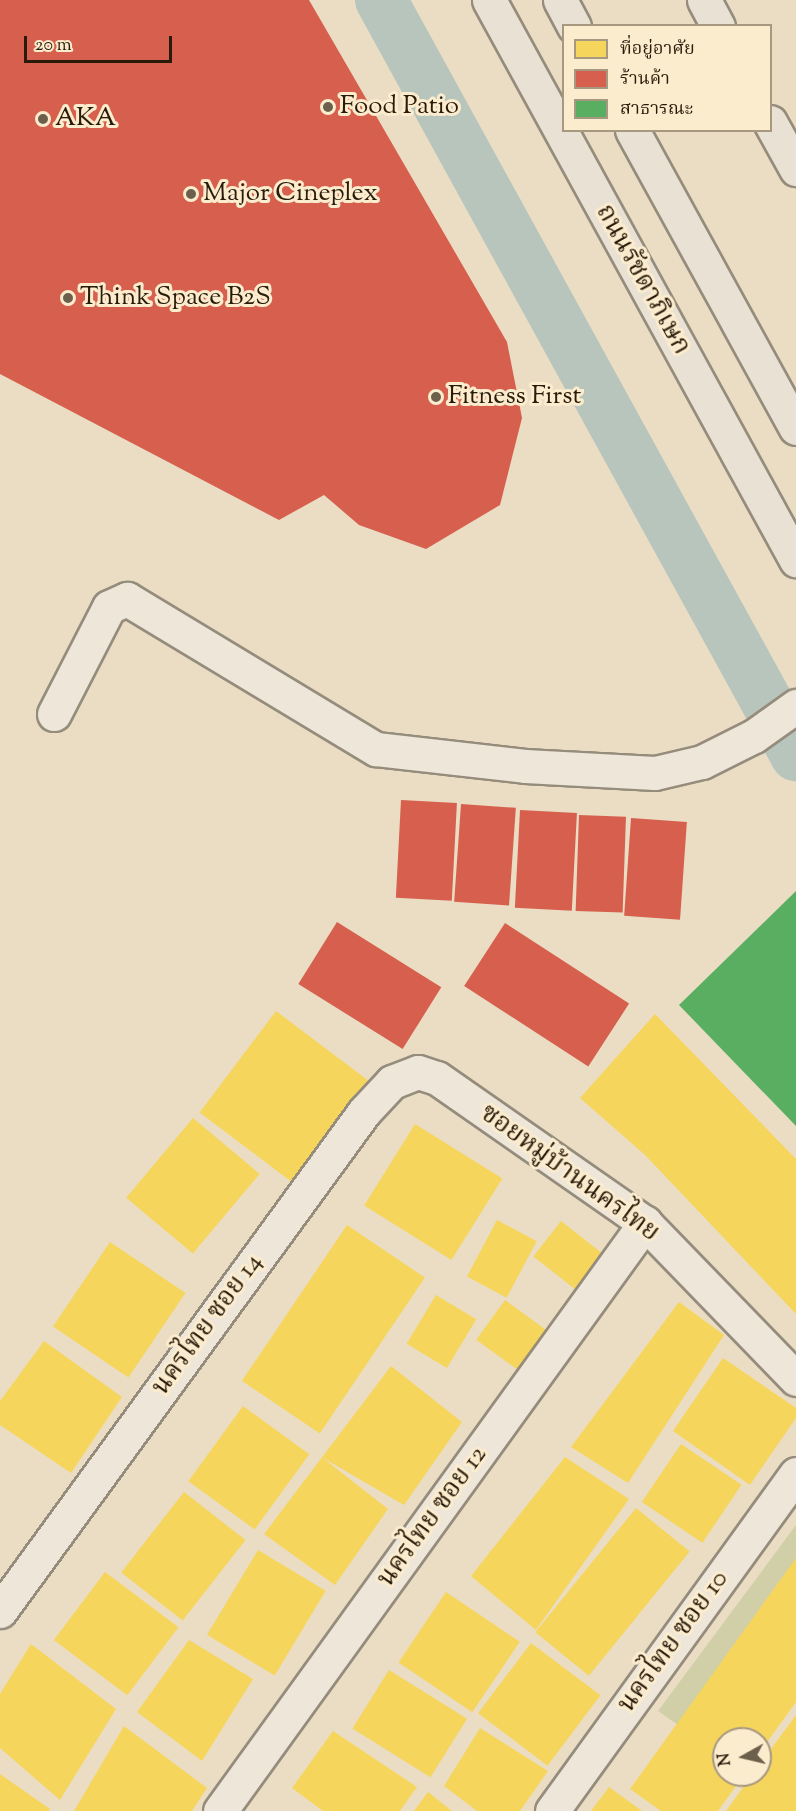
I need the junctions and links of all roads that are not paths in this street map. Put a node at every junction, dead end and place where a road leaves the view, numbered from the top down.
1 (489, 0) edge
2 (560, 0) edge
3 (704, 0) edge
4 (573, 24) edge
5 (717, 24) edge
6 (772, 124) edge
7 (633, 132) edge
8 (796, 170) edge
9 (796, 428) edge
10 (796, 560) edge
11 (796, 706) edge
12 (54, 714) dead end
13 (437, 1078) joint
14 (645, 1223) junction
15 (796, 1379) edge
16 (796, 1474) edge
17 (0, 1611) edge
18 (220, 1811) edge
19 (552, 1811) edge

1 - 10 main road, ถนนรัชดาภิเษก
2 - 4 main road
3 - 5 main road
6 - 8 main road
7 - 9 main road
11 - 12 street
13 - 14 street, ซอยหมู่บ้านนครไทย
13 - 17 street, นครไทย ซอย 14
14 - 15 street, ซอยหมู่บ้านนครไทย
14 - 18 street, นครไทย ซอย 12
16 - 19 street, นครไทย ซอย 10

